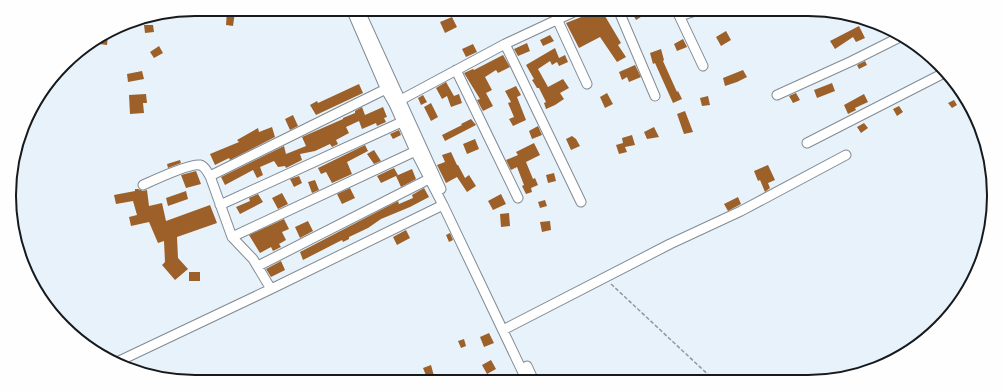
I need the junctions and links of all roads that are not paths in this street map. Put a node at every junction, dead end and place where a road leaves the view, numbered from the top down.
1 (354, 16) edge
2 (362, 16) edge
3 (564, 16) edge
4 (621, 16) edge
5 (680, 16) edge
6 (557, 19) junction
7 (896, 40) edge
8 (505, 44) junction
9 (703, 66) dead end
10 (456, 70) junction
11 (940, 75) edge
12 (587, 84) dead end
13 (389, 88) junction
14 (777, 95) dead end
15 (655, 96) dead end
16 (397, 102) junction
17 (405, 120) junction
18 (806, 143) dead end
19 (418, 150) junction
20 (846, 155) dead end
21 (210, 176) junction
22 (429, 180) junction
23 (143, 185) dead end
24 (518, 198) dead end
25 (581, 202) dead end
26 (220, 205) junction
27 (443, 205) junction
28 (232, 237) junction
29 (258, 266) junction
30 (272, 289) junction
31 (506, 328) junction
32 (123, 359) edge
33 (525, 375) edge
34 (531, 375) edge

1 - 13 street
2 - 13 street
3 - 6 street
4 - 15 street
5 - 9 street
6 - 8 street
6 - 12 street
7 - 14 street
8 - 10 street
8 - 25 street
10 - 16 street
10 - 24 street
11 - 18 street
13 - 16 street
13 - 21 street
16 - 17 street
17 - 19 street
17 - 26 street
19 - 22 street
19 - 28 street
19 - 31 street
20 - 31 street
21 - 23 street
21 - 26 street
22 - 27 street
22 - 29 street
26 - 28 street
27 - 30 street
27 - 31 street
28 - 29 street
29 - 30 street
30 - 32 street
31 - 33 street
31 - 34 street

